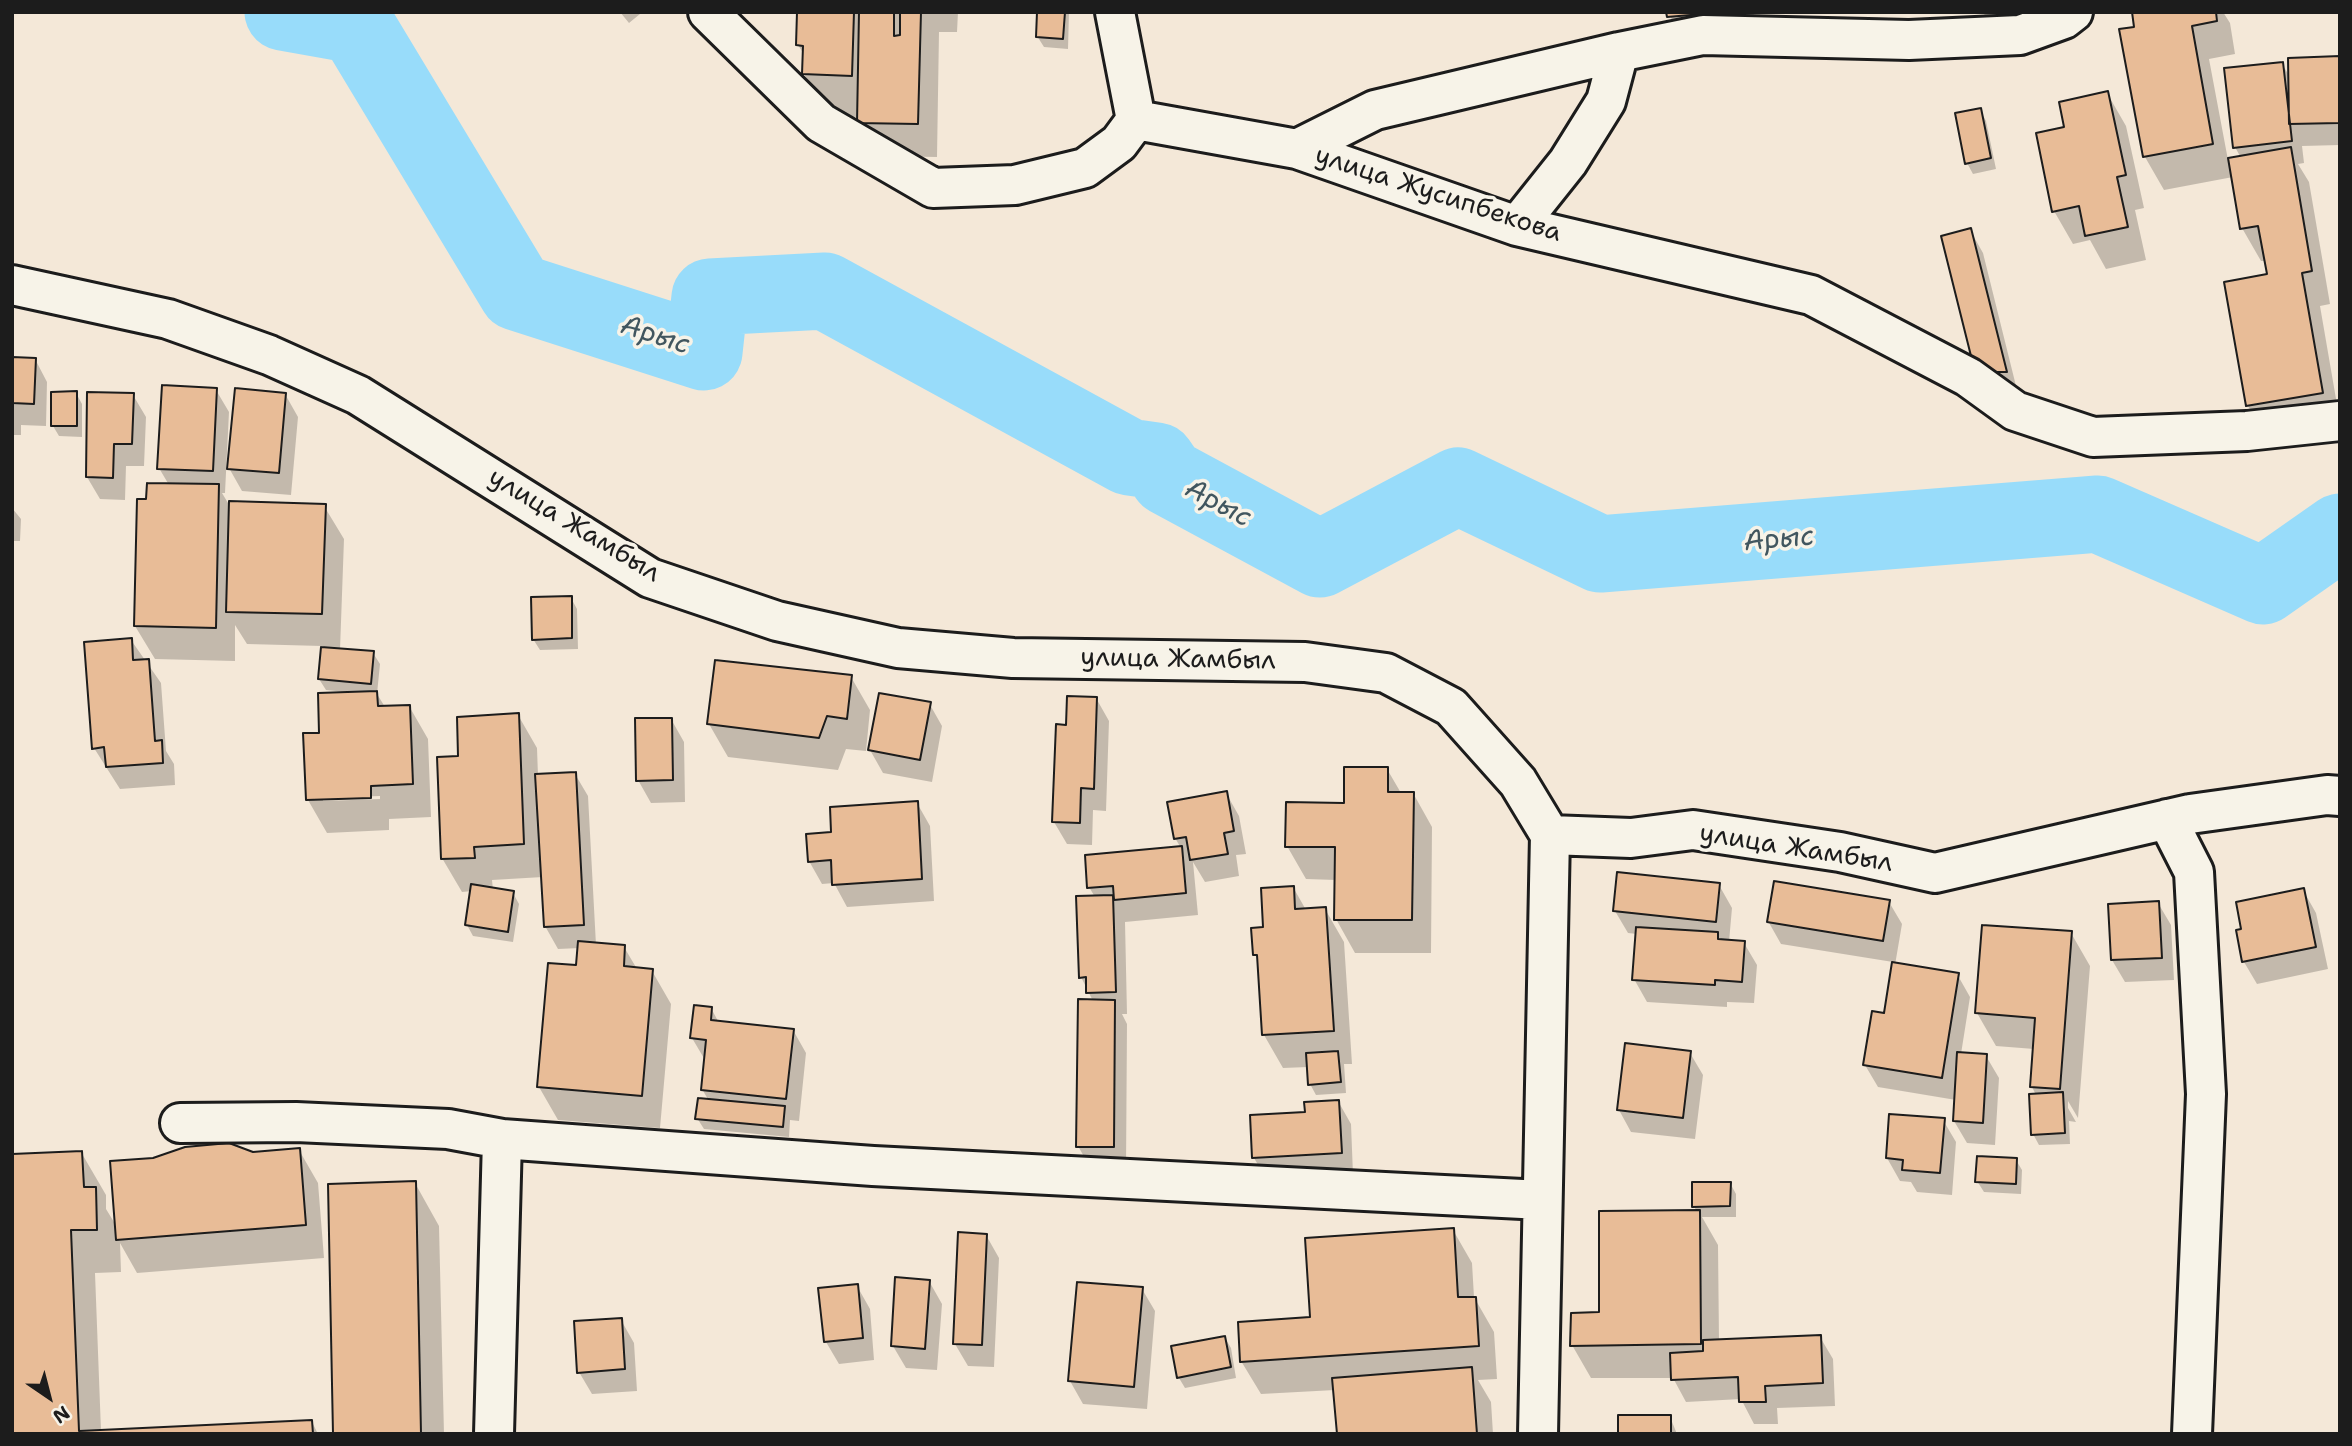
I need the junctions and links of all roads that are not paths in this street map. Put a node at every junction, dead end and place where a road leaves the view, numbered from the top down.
1 (709, 12) edge
2 (1115, 12) edge
3 (2073, 12) edge
4 (1619, 52) junction
5 (1136, 120) junction
6 (1297, 149) junction
7 (1517, 226) junction
8 (12, 285) edge
9 (2340, 421) edge
10 (2340, 796) edge
11 (2167, 819) junction
12 (1550, 835) junction
13 (180, 1123) dead end
14 (502, 1139) junction
15 (1542, 1200) junction
16 (494, 1434) edge
17 (1538, 1434) edge
18 (2192, 1434) edge

1 - 5 street
2 - 5 street
3 - 4 street
4 - 6 street
4 - 7 street
5 - 6 street, улица Жусипбекова
6 - 7 street, улица Жусипбекова
7 - 9 street, улица Жусипбекова
8 - 12 street, улица Жамбыл
10 - 11 street, улица Жамбыл
11 - 12 street, улица Жамбыл
11 - 18 street
12 - 15 street
13 - 14 street
14 - 15 street
14 - 16 street
15 - 17 street

